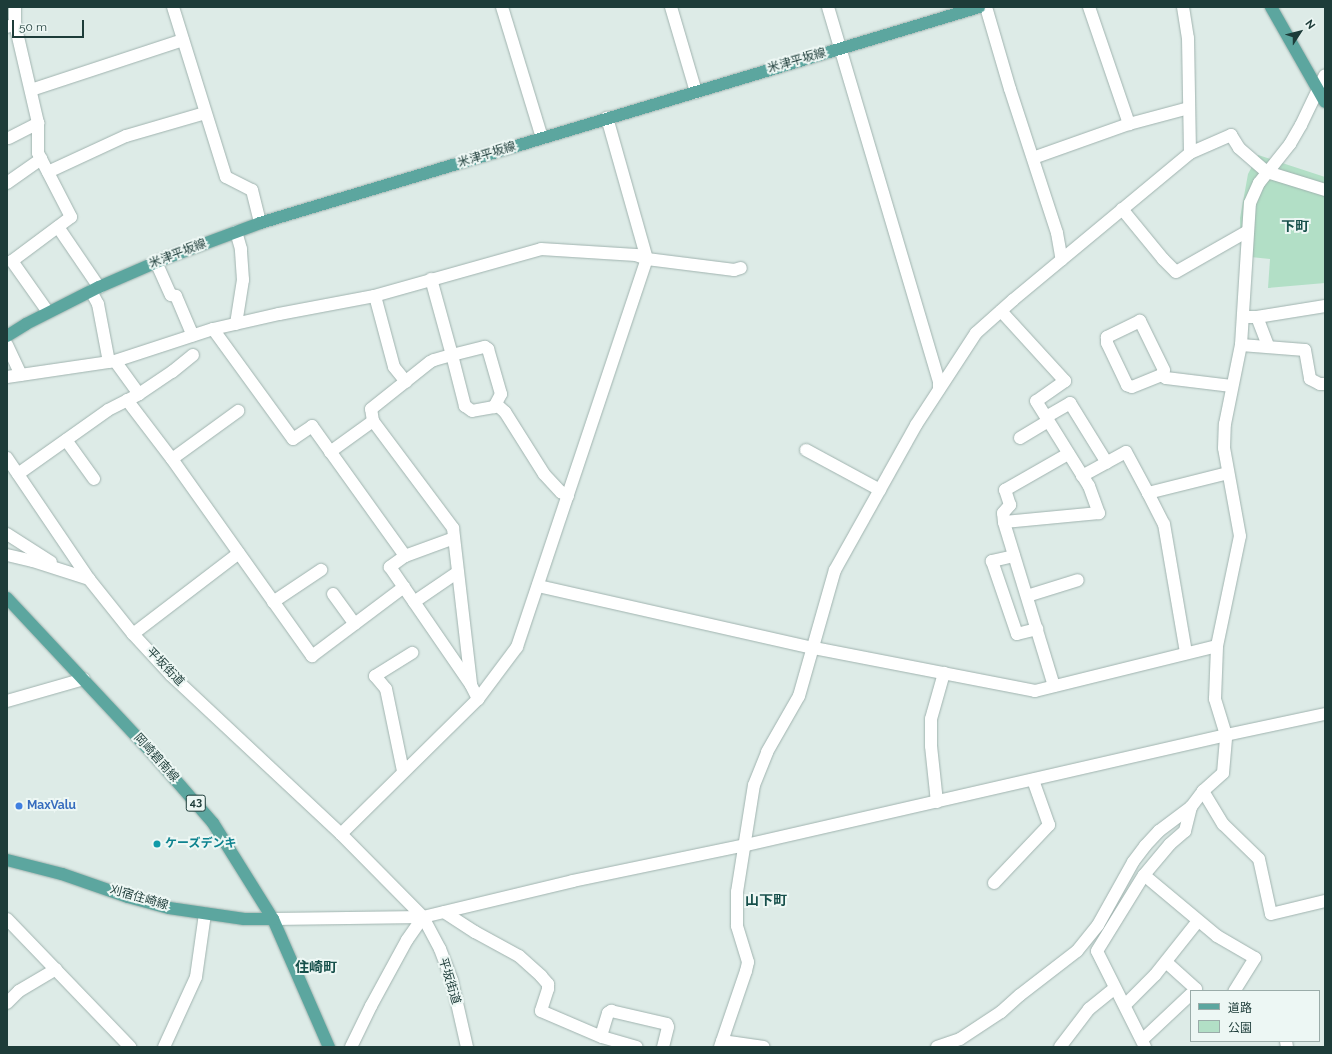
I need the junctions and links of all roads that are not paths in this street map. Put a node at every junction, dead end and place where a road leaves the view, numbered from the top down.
1 (15, 7) edge
2 (173, 7) edge
3 (502, 7) edge
4 (671, 7) edge
5 (828, 7) edge
6 (979, 7) edge
7 (986, 7) edge
8 (1089, 7) edge
9 (1183, 7) edge
10 (1271, 7) edge
11 (11, 26) edge
12 (183, 40) junction
13 (840, 48) junction
14 (1325, 75) edge
15 (31, 90) junction
16 (696, 92) junction
17 (1318, 92) junction
18 (1325, 102) edge
19 (1189, 108) junction
20 (205, 113) junction
21 (606, 118) junction
22 (38, 123) junction
23 (1129, 124) junction
24 (10, 138) dead end
25 (542, 138) junction
26 (1190, 153) junction
27 (1033, 158) junction
28 (41, 159) junction
29 (48, 172) junction
30 (1267, 172) junction
31 (7, 183) edge
32 (1325, 190) edge
33 (1122, 209) junction
34 (260, 223) junction
35 (58, 227) junction
36 (1248, 231) junction
37 (236, 232) junction
38 (10, 258) edge
39 (647, 259) junction
40 (1062, 260) junction
41 (156, 262) junction
42 (741, 268) dead end
43 (431, 279) junction
44 (95, 289) junction
45 (375, 296) junction
46 (1325, 306) edge
47 (1001, 311) junction
48 (48, 312) junction
49 (1257, 316) junction
50 (1243, 317) junction
51 (236, 324) junction
52 (213, 329) junction
53 (7, 336) edge
54 (193, 336) junction
55 (7, 345) edge
56 (1241, 345) junction
57 (1268, 346) junction
58 (193, 355) dead end
59 (452, 355) junction
60 (112, 361) junction
61 (21, 375) junction
62 (1162, 375) junction
63 (7, 377) edge
64 (406, 382) junction
65 (1325, 384) edge
66 (1232, 386) junction
67 (939, 389) junction
68 (139, 394) junction
69 (127, 400) junction
70 (496, 404) junction
71 (238, 411) dead end
72 (1047, 419) junction
73 (373, 421) junction
74 (1020, 438) dead end
75 (66, 440) junction
76 (806, 450) dead end
77 (330, 452) junction
78 (1068, 454) junction
79 (7, 458) edge
80 (172, 459) junction
81 (1107, 463) junction
82 (1228, 472) junction
83 (18, 474) junction
84 (1082, 476) junction
85 (94, 479) dead end
86 (880, 490) junction
87 (1148, 493) junction
88 (568, 496) junction
89 (1004, 522) junction
90 (7, 534) edge
91 (454, 538) junction
92 (239, 553) junction
93 (7, 555) edge
94 (405, 556) junction
95 (1014, 556) junction
96 (321, 570) dead end
97 (458, 572) junction
98 (72, 575) junction
99 (90, 579) junction
100 (1078, 580) dead end
101 (538, 586) junction
102 (404, 587) junction
103 (333, 594) dead end
104 (1026, 596) junction
105 (7, 598) edge
106 (273, 602) junction
107 (414, 602) junction
108 (355, 624) junction
109 (1037, 628) junction
110 (133, 634) junction
111 (1216, 646) junction
112 (814, 648) junction
113 (412, 652) dead end
114 (1186, 653) junction
115 (944, 673) junction
116 (84, 679) junction
117 (471, 685) junction
118 (1054, 686) junction
119 (478, 699) junction
120 (7, 701) edge
121 (1325, 714) edge
122 (1226, 735) junction
123 (403, 771) junction
124 (1033, 780) junction
125 (1203, 791) junction
126 (937, 802) junction
127 (1191, 807) junction
128 (341, 834) junction
129 (746, 845) junction
130 (7, 860) edge
131 (1144, 875) junction
132 (994, 883) dead end
133 (1325, 902) edge
134 (444, 912) junction
135 (205, 914) junction
136 (423, 917) junction
137 (7, 919) edge
138 (274, 919) junction
139 (1198, 921) junction
140 (1166, 962) junction
141 (56, 969) junction
142 (1115, 988) junction
143 (1239, 989) edge
144 (1195, 990) edge
145 (1190, 995) edge
146 (7, 1003) edge
147 (1124, 1005) junction
148 (601, 1036) junction
149 (721, 1044) edge
150 (1144, 1044) edge
151 (130, 1047) edge
152 (164, 1047) edge
153 (329, 1047) edge
154 (351, 1047) edge
155 (467, 1047) edge
156 (637, 1047) edge
157 (663, 1047) edge
158 (764, 1047) edge
159 (937, 1047) edge
160 (1060, 1047) edge

1 - 11 street
2 - 12 street
3 - 25 street
4 - 16 street
5 - 13 street
6 - 13 main road, 米津平坂線
7 - 27 street
8 - 23 street
9 - 19 street
10 - 17 main road
11 - 15 street
12 - 15 street
12 - 20 street
13 - 16 main road, 米津平坂線
13 - 67 street
14 - 17 street
15 - 22 street
16 - 21 main road, 米津平坂線
17 - 18 main road
17 - 30 street
19 - 23 street
19 - 26 street
20 - 29 street
20 - 34 street
21 - 25 main road, 米津平坂線
21 - 39 street
22 - 24 street
22 - 28 street
23 - 27 street
25 - 34 main road, 米津平坂線
26 - 30 street
26 - 33 street
27 - 40 street
28 - 29 street
28 - 31 street
29 - 35 street
30 - 32 street
30 - 36 street
33 - 36 street
33 - 40 street
34 - 37 main road, 米津平坂線
35 - 38 street
35 - 44 street
36 - 50 street
37 - 41 main road, 米津平坂線
37 - 51 street
38 - 48 street
39 - 42 street
39 - 43 street
39 - 88 street
40 - 47 street
41 - 44 main road, 米津平坂線
41 - 54 street
43 - 45 street
43 - 59 street
44 - 48 main road, 米津平坂線
44 - 60 street
45 - 51 street
45 - 64 street
46 - 49 street
47 - 67 street
47 - 72 street
48 - 53 main road, 米津平坂線
49 - 50 street
49 - 57 street
50 - 56 street
51 - 52 street
52 - 54 street
52 - 77 street
54 - 60 street
55 - 61 street
56 - 57 street
56 - 66 street
57 - 65 street
58 - 68 street
59 - 64 street
59 - 70 street
59 - 70 street
60 - 61 street
60 - 68 street
61 - 63 street
62 - 62 street
62 - 66 street
64 - 73 street
66 - 82 street
67 - 86 street
68 - 69 street
69 - 75 street
69 - 80 street
70 - 88 street
71 - 80 street
72 - 74 street
72 - 78 street
72 - 81 street
73 - 77 street
73 - 91 street
75 - 83 street
75 - 85 street
76 - 86 street
77 - 94 street
78 - 84 street
78 - 89 street
79 - 83 street, 平坂街道
80 - 92 street
81 - 84 street
81 - 87 street
82 - 87 street
82 - 111 street
83 - 99 street, 平坂街道
84 - 89 street
86 - 112 street
87 - 114 street
88 - 101 street
89 - 95 street
90 - 98 street
91 - 94 street
91 - 97 street
92 - 106 street
92 - 110 street
93 - 98 street
94 - 102 street
95 - 104 street
95 - 109 street
96 - 106 street
97 - 107 street
97 - 117 street
98 - 99 street
99 - 110 street, 平坂街道
100 - 104 street
101 - 112 street
101 - 119 street
102 - 107 street
102 - 108 street
103 - 108 street
104 - 109 street
105 - 116 main road, 岡崎碧南線 / 43
106 - 108 street
107 - 117 street
109 - 118 street
110 - 128 street, 平坂街道
111 - 114 street
111 - 122 street
112 - 115 street
112 - 129 street
113 - 123 street
114 - 118 street
115 - 118 street
115 - 126 street
116 - 120 street
116 - 138 main road, 岡崎碧南線 / 43
117 - 119 street
119 - 123 street
121 - 122 street
122 - 124 street
122 - 125 street
123 - 128 street
124 - 126 street
124 - 132 street
125 - 127 street
125 - 133 street
126 - 129 street
127 - 131 street
127 - 159 street
128 - 136 street, 平坂街道
129 - 134 street
129 - 149 street
130 - 135 main road, 刈宿住崎線
131 - 139 street
131 - 142 street
134 - 136 street
134 - 148 street
135 - 138 main road, 刈宿住崎線
135 - 152 street
136 - 138 street
136 - 154 street
136 - 155 street, 平坂街道
137 - 141 street
138 - 153 main road, 岡崎碧南線 / 43
139 - 140 street
139 - 143 street
140 - 144 street
140 - 147 street
141 - 146 street
141 - 151 street
142 - 147 street
142 - 160 street
145 - 150 street
147 - 150 street
148 - 156 street
148 - 157 street
149 - 158 street

